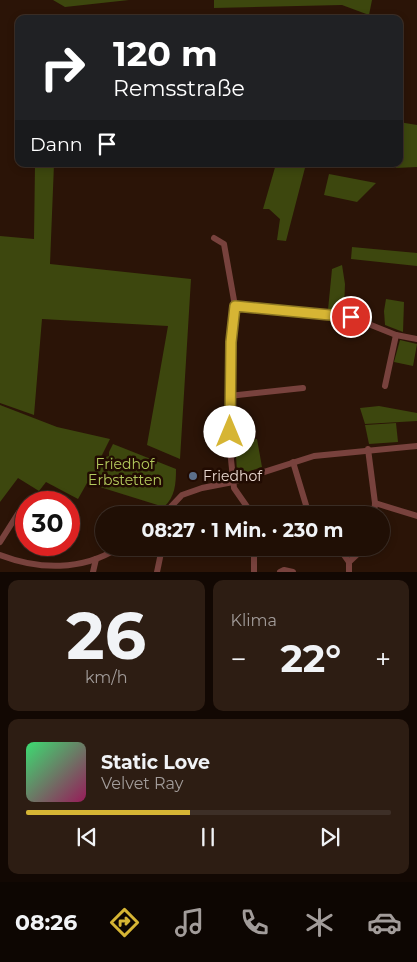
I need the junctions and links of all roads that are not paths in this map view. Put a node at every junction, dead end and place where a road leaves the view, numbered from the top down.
1 (214, 238) dead end
2 (235, 306) junction
3 (396, 335) junction
4 (417, 339) edge
5 (384, 386) dead end
6 (303, 388) dead end
7 (229, 396) junction
8 (417, 446) edge
9 (368, 449) junction
10 (293, 462) junction
11 (233, 482) junction
12 (375, 503) junction
13 (172, 506) edge
14 (247, 506) edge
15 (306, 506) edge
16 (375, 506) edge
17 (417, 516) edge
18 (15, 520) edge
19 (0, 542) edge
20 (0, 555) edge
21 (103, 556) edge
22 (160, 556) edge
23 (254, 556) edge
24 (345, 556) edge
25 (355, 556) edge
26 (96, 560) junction
27 (349, 562) junction
28 (93, 572) edge
29 (157, 572) edge
30 (254, 572) edge
31 (280, 572) edge
32 (293, 572) edge
33 (350, 572) edge

1 - 2 street
2 - 3 street
2 - 7 street
3 - 4 street
3 - 5 street
6 - 7 street
7 - 11 street
8 - 9 street
9 - 10 street
9 - 12 street
10 - 11 street
10 - 15 street
11 - 13 street
11 - 14 street
12 - 16 street
12 - 17 street
18 - 19 street
20 - 26 street
21 - 26 street
22 - 29 street
23 - 30 street
24 - 27 street
25 - 27 street
26 - 28 street
27 - 33 street
31 - 32 street

